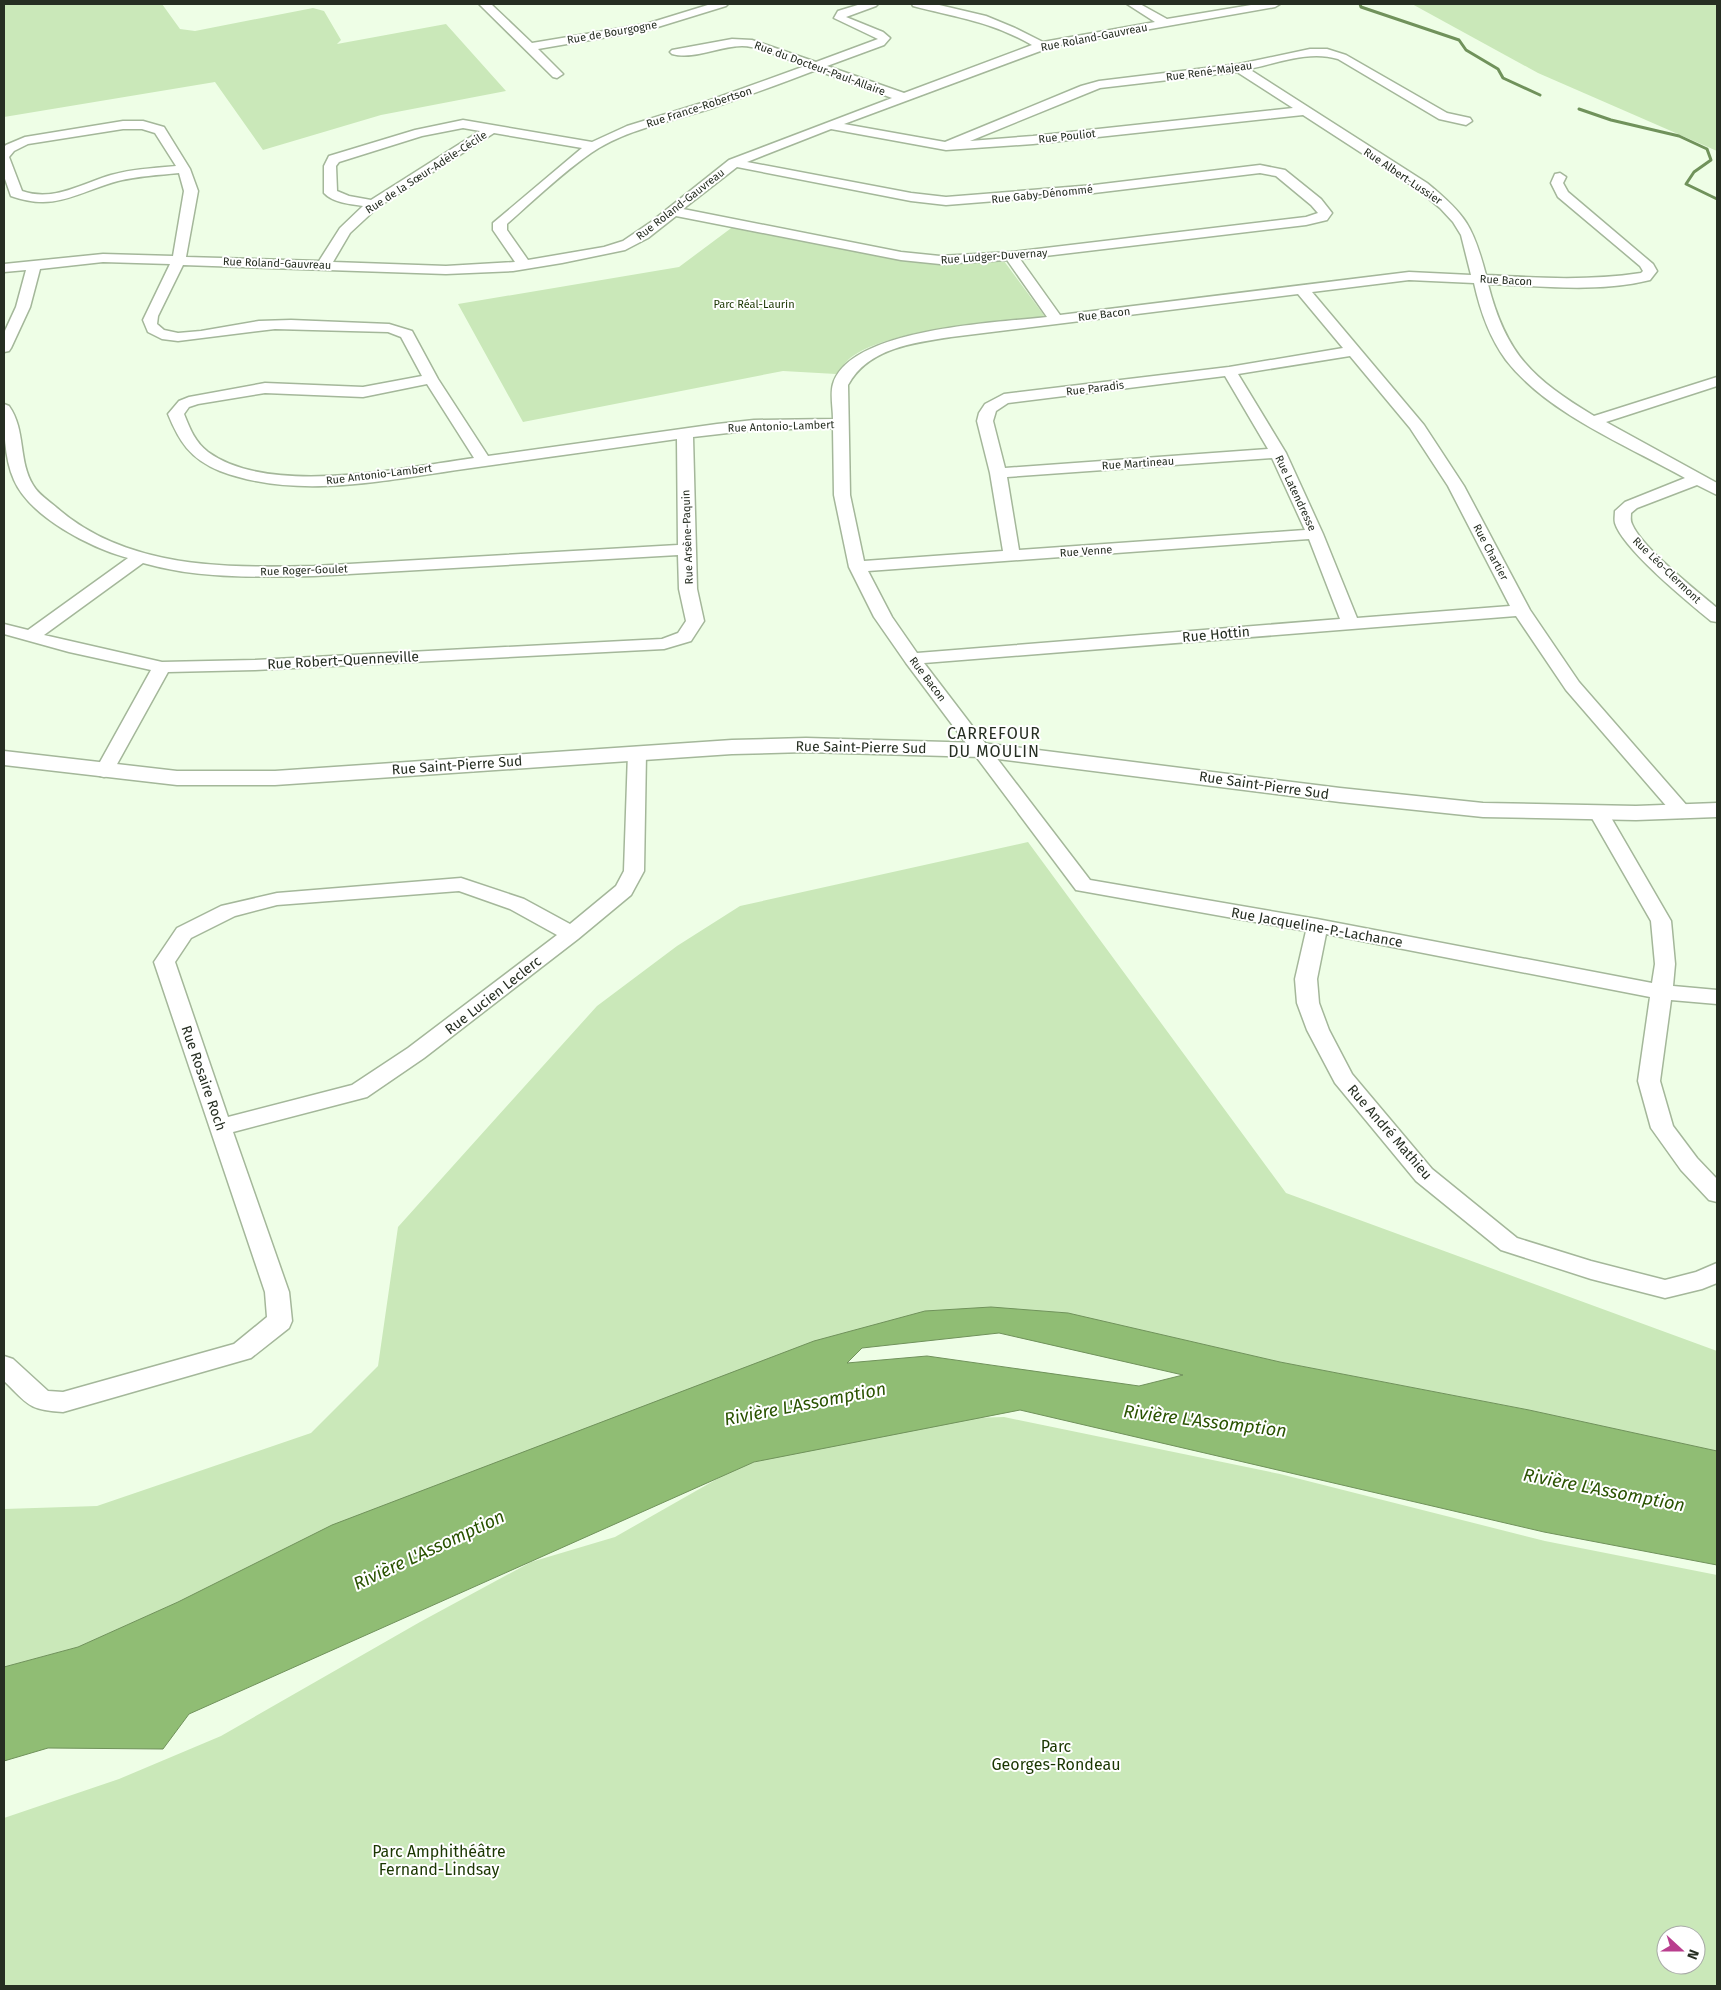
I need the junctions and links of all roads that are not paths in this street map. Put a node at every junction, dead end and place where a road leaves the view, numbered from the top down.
1 (722, 4) edge
2 (872, 4) edge
3 (917, 4) edge
4 (1132, 4) edge
5 (1275, 4) edge
6 (487, 5) edge
7 (502, 5) edge
8 (1253, 5) edge
9 (1165, 23) junction
10 (1041, 46) junction
11 (530, 47) junction
12 (676, 52) dead end
13 (816, 67) junction
14 (1239, 68) junction
15 (557, 74) dead end
16 (905, 98) junction
17 (1303, 111) junction
18 (1466, 121) dead end
19 (832, 126) junction
20 (494, 128) junction
21 (595, 146) junction
22 (946, 146) junction
23 (4, 156) edge
24 (734, 163) junction
25 (184, 169) junction
26 (1560, 177) dead end
27 (373, 204) junction
28 (673, 211) junction
29 (1317, 219) joint
30 (1010, 256) junction
31 (179, 260) junction
32 (34, 265) junction
33 (324, 265) junction
34 (524, 265) junction
35 (4, 268) edge
36 (1480, 279) junction
37 (1302, 290) junction
38 (1056, 320) junction
39 (4, 348) edge
40 (1353, 352) junction
41 (1229, 371) junction
42 (431, 379) junction
43 (1717, 381) edge
44 (4, 409) edge
45 (1593, 421) junction
46 (841, 423) junction
47 (685, 434) junction
48 (1278, 453) junction
49 (484, 461) junction
50 (998, 473) junction
51 (1698, 479) junction
52 (1717, 490) edge
53 (1314, 534) junction
54 (687, 549) junction
55 (1012, 556) junction
56 (140, 558) junction
57 (856, 567) junction
58 (1521, 610) junction
59 (1717, 617) edge
60 (1350, 622) junction
61 (4, 629) edge
62 (31, 636) junction
63 (685, 637) joint
64 (912, 659) junction
65 (162, 667) junction
66 (982, 750) junction
67 (637, 753) junction
68 (4, 758) edge
69 (104, 771) junction
70 (1717, 810) edge
71 (1682, 812) junction
72 (1599, 813) junction
73 (1317, 926) junction
74 (571, 934) junction
75 (1662, 992) junction
76 (1717, 997) edge
77 (221, 1127) junction
78 (1717, 1194) edge
79 (1717, 1272) edge
80 (4, 1366) edge

1 - 11 street, Rue de Bourgogne
2 - 13 street, Rue France-Robertson
3 - 10 street
4 - 9 street
5 - 8 street, Rue Roland-Gauvreau
6 - 7 street
6 - 11 street
8 - 9 street, Rue Roland-Gauvreau
9 - 10 street, Rue Roland-Gauvreau
10 - 16 street, Rue Roland-Gauvreau
11 - 15 street
12 - 13 street, Rue du Docteur-Paul-Allaire
13 - 16 street, Rue du Docteur-Paul-Allaire
13 - 21 street, Rue France-Robertson
14 - 17 street, Rue Albert-Lussier
14 - 18 street, Rue René-Majeau
14 - 22 street, Rue René-Majeau
16 - 19 street, Rue Roland-Gauvreau
17 - 22 street, Rue Pouliot
17 - 36 street, Rue Albert-Lussier
19 - 22 street, Rue Pouliot
19 - 24 street, Rue Roland-Gauvreau
20 - 21 street
20 - 27 street, Rue de la Sœur-Adèle-Cécile
20 - 27 street
21 - 34 street, Rue France-Robertson
23 - 25 street
23 - 25 street
24 - 28 street, Rue Roland-Gauvreau
24 - 29 street, Rue Gaby-Dénommé
25 - 31 street
26 - 36 street, Rue Bacon
27 - 33 street, Rue de la Sœur-Adèle-Cécile
28 - 30 street, Rue Ludger-Duvernay
28 - 34 street, Rue Roland-Gauvreau
29 - 30 street, Rue Ludger-Duvernay
30 - 38 street
31 - 32 street, Rue Roland-Gauvreau
31 - 33 street, Rue Roland-Gauvreau
31 - 42 street
32 - 35 street, Rue Roland-Gauvreau
32 - 39 street
33 - 34 street, Rue Roland-Gauvreau
36 - 37 street, Rue Bacon
36 - 45 street, Rue Albert-Lussier
37 - 38 street, Rue Bacon
37 - 40 street, Rue Chartier
38 - 46 street, Rue Bacon
40 - 41 street, Rue Paradis
40 - 58 street, Rue Chartier
41 - 48 street, Rue Latendresse
41 - 50 street, Rue Paradis
42 - 49 street
42 - 49 street, Rue Antonio-Lambert
43 - 45 street
44 - 56 street, Rue Roger-Goulet
45 - 51 street, Rue Albert-Lussier
46 - 47 street, Rue Antonio-Lambert
46 - 57 street, Rue Bacon
47 - 49 street, Rue Antonio-Lambert
47 - 54 street, Rue Arsène-Paquin
48 - 50 street, Rue Martineau
48 - 53 street, Rue Latendresse
50 - 55 street, Rue Paradis
51 - 52 street, Rue Albert-Lussier
51 - 59 street, Rue Léo-Clermont
53 - 55 street, Rue Venne
53 - 60 street, Rue Latendresse
54 - 56 street, Rue Roger-Goulet
54 - 63 street, Rue Arsène-Paquin
55 - 57 street, Rue Venne
56 - 62 street
57 - 64 street, Rue Bacon
58 - 60 street, Rue Hottin
58 - 71 street, Rue Chartier
60 - 64 street, Rue Hottin
61 - 62 street, Rue Robert-Quenneville
62 - 65 street, Rue Robert-Quenneville
63 - 65 street, Rue Robert-Quenneville
64 - 66 street, Rue Bacon
65 - 69 street
66 - 67 street, Rue Saint-Pierre Sud
66 - 72 street, Rue Saint-Pierre Sud
66 - 73 street, Rue Jacqueline-P.-Lachance
67 - 69 street, Rue Saint-Pierre Sud
67 - 74 street, Rue Lucien Leclerc
68 - 69 street, Rue Saint-Pierre Sud
70 - 71 street, Rue Saint-Pierre Sud
71 - 72 street, Rue Saint-Pierre Sud
72 - 75 street
73 - 75 street, Rue Jacqueline-P.-Lachance
73 - 79 street, Rue André Mathieu
74 - 77 street, Rue Lucien Leclerc
74 - 77 street, Rue Rosaire Roch
75 - 76 street, Rue Jacqueline-P.-Lachance
75 - 78 street
77 - 80 street, Rue Rosaire Roch

